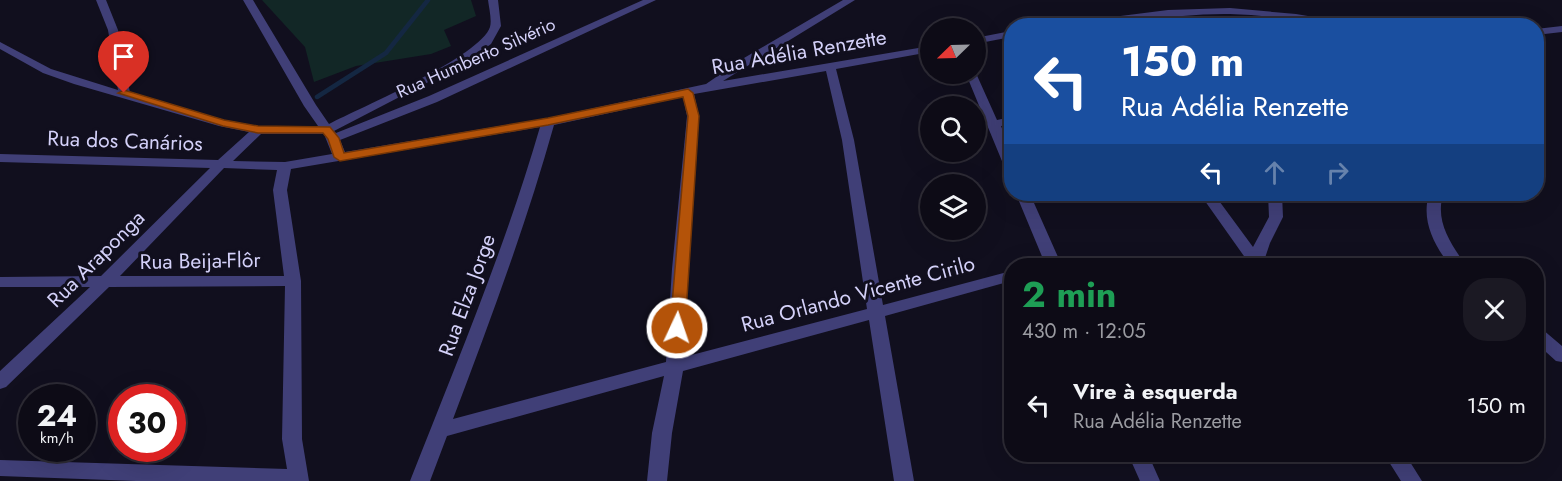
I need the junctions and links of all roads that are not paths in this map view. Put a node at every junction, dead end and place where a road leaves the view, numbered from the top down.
1 (101, 0) edge
2 (248, 0) edge
3 (493, 0) edge
4 (651, 0) edge
5 (850, 0) edge
6 (1136, 18) edge
7 (1305, 18) edge
8 (1562, 29) edge
9 (1544, 31) edge
10 (1004, 35) edge
11 (986, 39) edge
12 (0, 45) edge
13 (920, 51) edge
14 (830, 67) junction
15 (976, 84) edge
16 (706, 88) junction
17 (124, 93) junction
18 (688, 93) junction
19 (548, 122) junction
20 (1004, 122) edge
21 (993, 124) junction
22 (258, 130) junction
23 (329, 134) junction
24 (1004, 150) edge
25 (340, 157) junction
26 (0, 158) edge
27 (220, 165) junction
28 (285, 166) junction
29 (1026, 201) edge
30 (1212, 201) edge
31 (1275, 201) edge
32 (1433, 201) edge
33 (1048, 258) edge
34 (1254, 258) edge
35 (1259, 258) edge
36 (1452, 258) edge
37 (1004, 278) edge
38 (293, 281) junction
39 (0, 282) edge
40 (104, 283) junction
41 (875, 314) junction
42 (1544, 340) edge
43 (1562, 356) edge
44 (675, 367) junction
45 (0, 382) edge
46 (440, 430) junction
47 (1142, 462) edge
48 (1399, 462) edge
49 (0, 468) edge
50 (299, 480) edge
51 (420, 481) edge
52 (657, 481) edge
53 (904, 481) edge
54 (1150, 481) edge
55 (1412, 481) edge

1 - 17 street
2 - 23 street
3 - 23 street
4 - 23 street, Rua Humberto Silvério
5 - 16 street
6 - 7 street
8 - 9 street
10 - 11 street
12 - 17 street
13 - 14 street, Rua Adélia Renzette
14 - 16 street, Rua Adélia Renzette
14 - 41 street
15 - 21 street
16 - 18 street, Rua Adélia Renzette
17 - 22 street
18 - 19 street, Rua Adélia Renzette
18 - 44 street
19 - 25 street, Rua Adélia Renzette
19 - 46 street, Rua Elza Jorge
20 - 21 street
21 - 24 street
22 - 23 street
22 - 27 street, Rua Araponga
23 - 25 street
25 - 28 street, Rua Adélia Renzette
26 - 27 street, Rua dos Canários
27 - 28 street, Rua dos Canários
27 - 40 street, Rua Araponga
28 - 38 street
29 - 33 street
30 - 34 street
31 - 35 street
32 - 36 street
37 - 41 street, Rua Orlando Vicente Cirilo
38 - 40 street, Rua Beija-Flôr
38 - 50 street
39 - 40 street, Rua Beija-Flôr
40 - 45 street, Rua Araponga
41 - 44 street, Rua Orlando Vicente Cirilo
41 - 53 street
42 - 43 street
44 - 46 street, Rua Orlando Vicente Cirilo
44 - 52 street
46 - 51 street, Rua Elza Jorge
47 - 54 street
48 - 55 street
49 - 50 street

